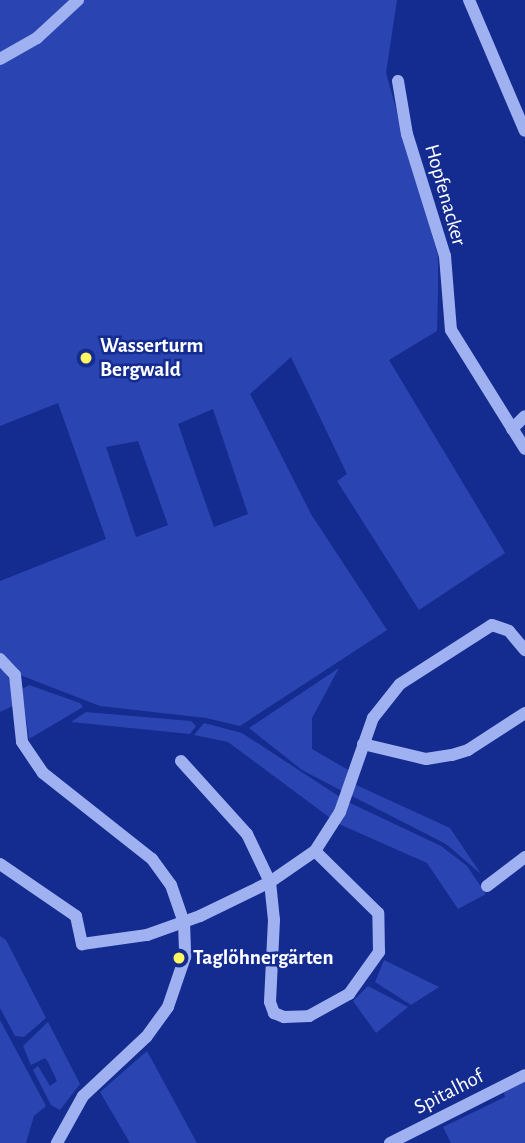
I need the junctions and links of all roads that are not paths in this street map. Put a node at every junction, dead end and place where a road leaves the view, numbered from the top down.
1 (78, 0) edge
2 (469, 0) edge
3 (0, 58) edge
4 (398, 81) dead end
5 (525, 131) edge
6 (525, 416) edge
7 (512, 429) junction
8 (525, 449) edge
9 (525, 650) edge
10 (0, 659) edge
11 (525, 713) edge
12 (363, 744) junction
13 (181, 761) dead end
14 (314, 851) junction
15 (525, 857) edge
16 (0, 864) edge
17 (270, 881) junction
18 (487, 886) dead end
19 (184, 922) junction
20 (525, 1075) edge
21 (57, 1143) edge
22 (390, 1143) edge

1 - 3 street
2 - 5 street
4 - 7 street, Hopfenacker
6 - 7 street
7 - 8 street, Hopfenacker
9 - 12 street
10 - 19 street
11 - 12 street
12 - 14 street
13 - 17 street
14 - 17 street
14 - 17 street
15 - 18 street
16 - 19 street
17 - 19 street
19 - 21 street
20 - 22 street, Spitalhof

